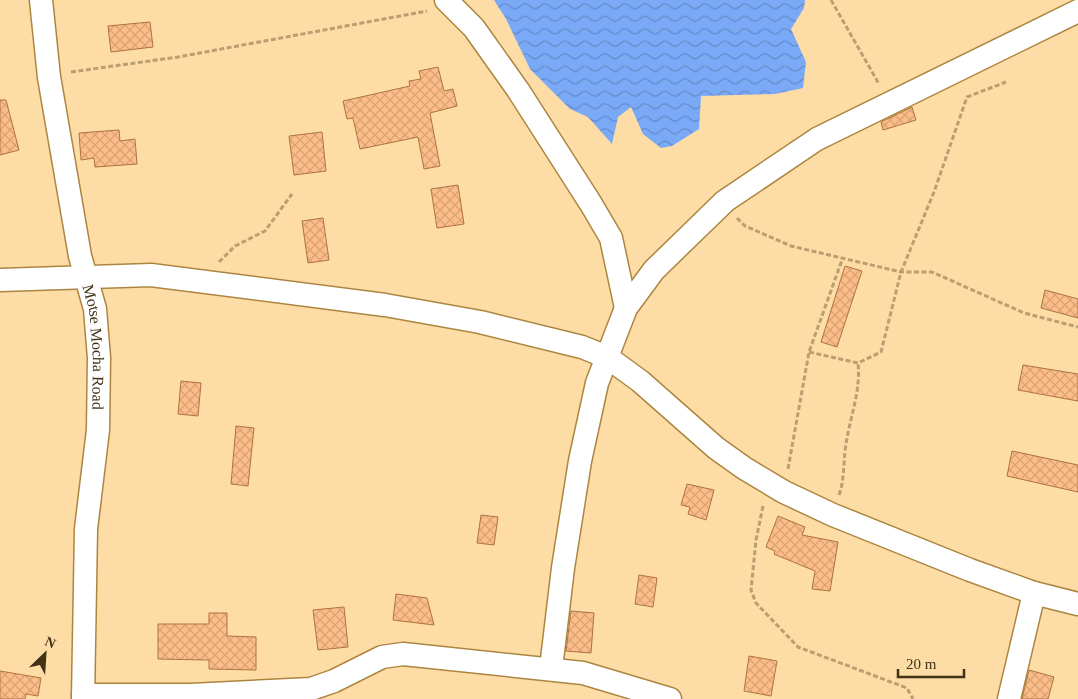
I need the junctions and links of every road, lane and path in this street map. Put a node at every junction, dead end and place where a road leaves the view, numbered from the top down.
1 (41, 0) edge
2 (831, 0) edge
3 (449, 3) edge
4 (1078, 11) edge
5 (48, 77) junction
6 (1006, 82) dead end
7 (890, 102) junction
8 (292, 194) dead end
9 (725, 201) junction
10 (842, 260) junction
11 (901, 272) junction
12 (86, 279) junction
13 (0, 280) edge
14 (200, 282) junction
15 (626, 308) junction
16 (1078, 327) edge
17 (809, 352) junction
18 (607, 356) junction
19 (858, 363) junction
20 (777, 488) junction
21 (833, 515) junction
22 (1034, 593) junction
23 (1078, 604) edge
24 (551, 668) junction
25 (83, 697) edge
26 (670, 699) edge
27 (913, 699) edge
28 (1009, 699) edge

1 - 5 street, Motse Mocha Road
2 - 7 path
3 - 5 path
3 - 15 street
4 - 7 street
5 - 12 street, Motse Mocha Road
6 - 11 path
7 - 9 street
8 - 14 path
9 - 10 path
9 - 15 street
10 - 11 path
10 - 17 path
11 - 16 path
11 - 19 path
12 - 13 street
12 - 14 street
12 - 25 street, Motse Mocha Road
14 - 18 street
15 - 18 street
17 - 19 path
17 - 20 path
18 - 20 street
18 - 24 street
19 - 21 path
20 - 21 street
20 - 27 path
21 - 22 street
22 - 23 street
22 - 28 street
24 - 25 street
24 - 26 street

